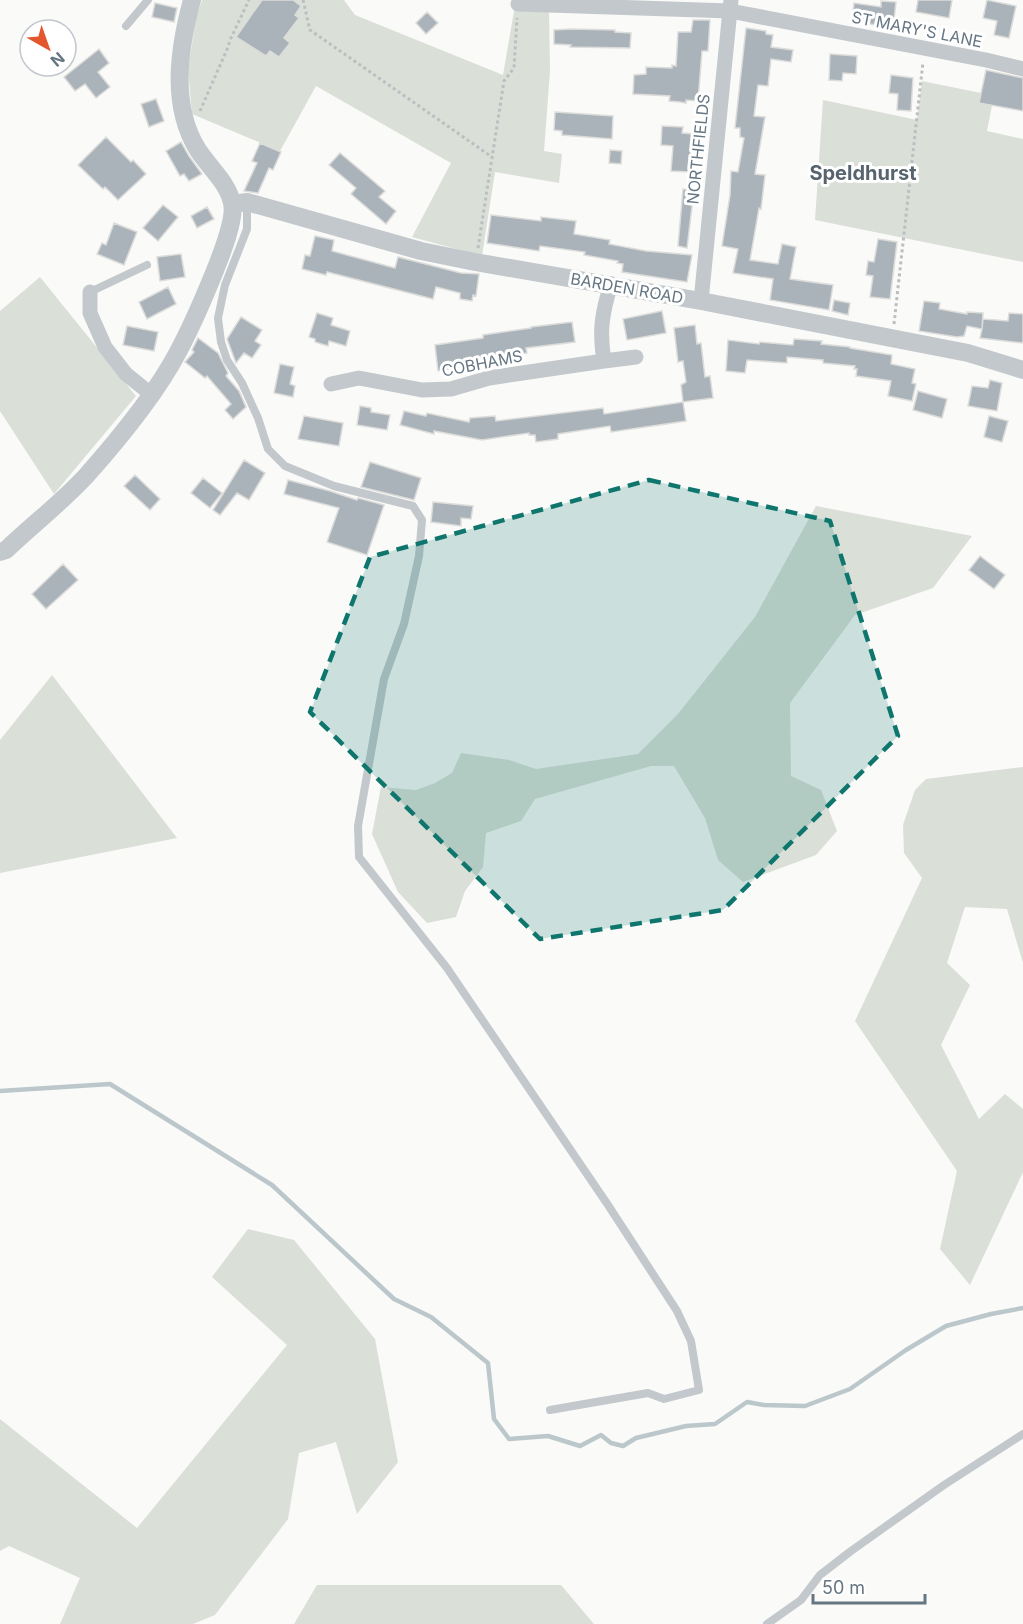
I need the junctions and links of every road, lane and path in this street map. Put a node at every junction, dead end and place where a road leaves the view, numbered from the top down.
1 (148, 0) edge
2 (192, 0) edge
3 (249, 0) edge
4 (303, 0) edge
5 (518, 4) joint
6 (730, 6) edge
7 (126, 26) dead end
8 (925, 49) junction
9 (1023, 69) edge
10 (190, 134) junction
11 (492, 157) junction
12 (240, 203) junction
13 (475, 262) junction
14 (147, 265) dead end
15 (611, 284) junction
16 (90, 292) joint
17 (701, 301) junction
18 (893, 338) junction
19 (636, 357) dead end
20 (604, 361) junction
21 (1023, 370) edge
22 (331, 384) dead end
23 (152, 395) junction
24 (0, 552) edge
25 (550, 1410) dead end
26 (1023, 1434) edge
27 (767, 1624) edge

1 - 7 lane
2 - 10 street
3 - 10 path
4 - 11 path
5 - 6 street, ST MARY'S LANE
5 - 11 path
6 - 8 street, ST MARY'S LANE
6 - 17 street, NORTHFIELDS
8 - 9 street, ST MARY'S LANE
8 - 18 path
10 - 12 street
11 - 13 path
12 - 13 street, BARDEN ROAD
12 - 23 street
12 - 25 lane
13 - 15 street, BARDEN ROAD
14 - 16 lane
15 - 17 street, BARDEN ROAD
15 - 20 street
16 - 23 street
17 - 18 street, BARDEN ROAD
18 - 21 street, BARDEN ROAD
19 - 20 street, COBHAMS
20 - 22 street, COBHAMS
23 - 24 street
26 - 27 lane

